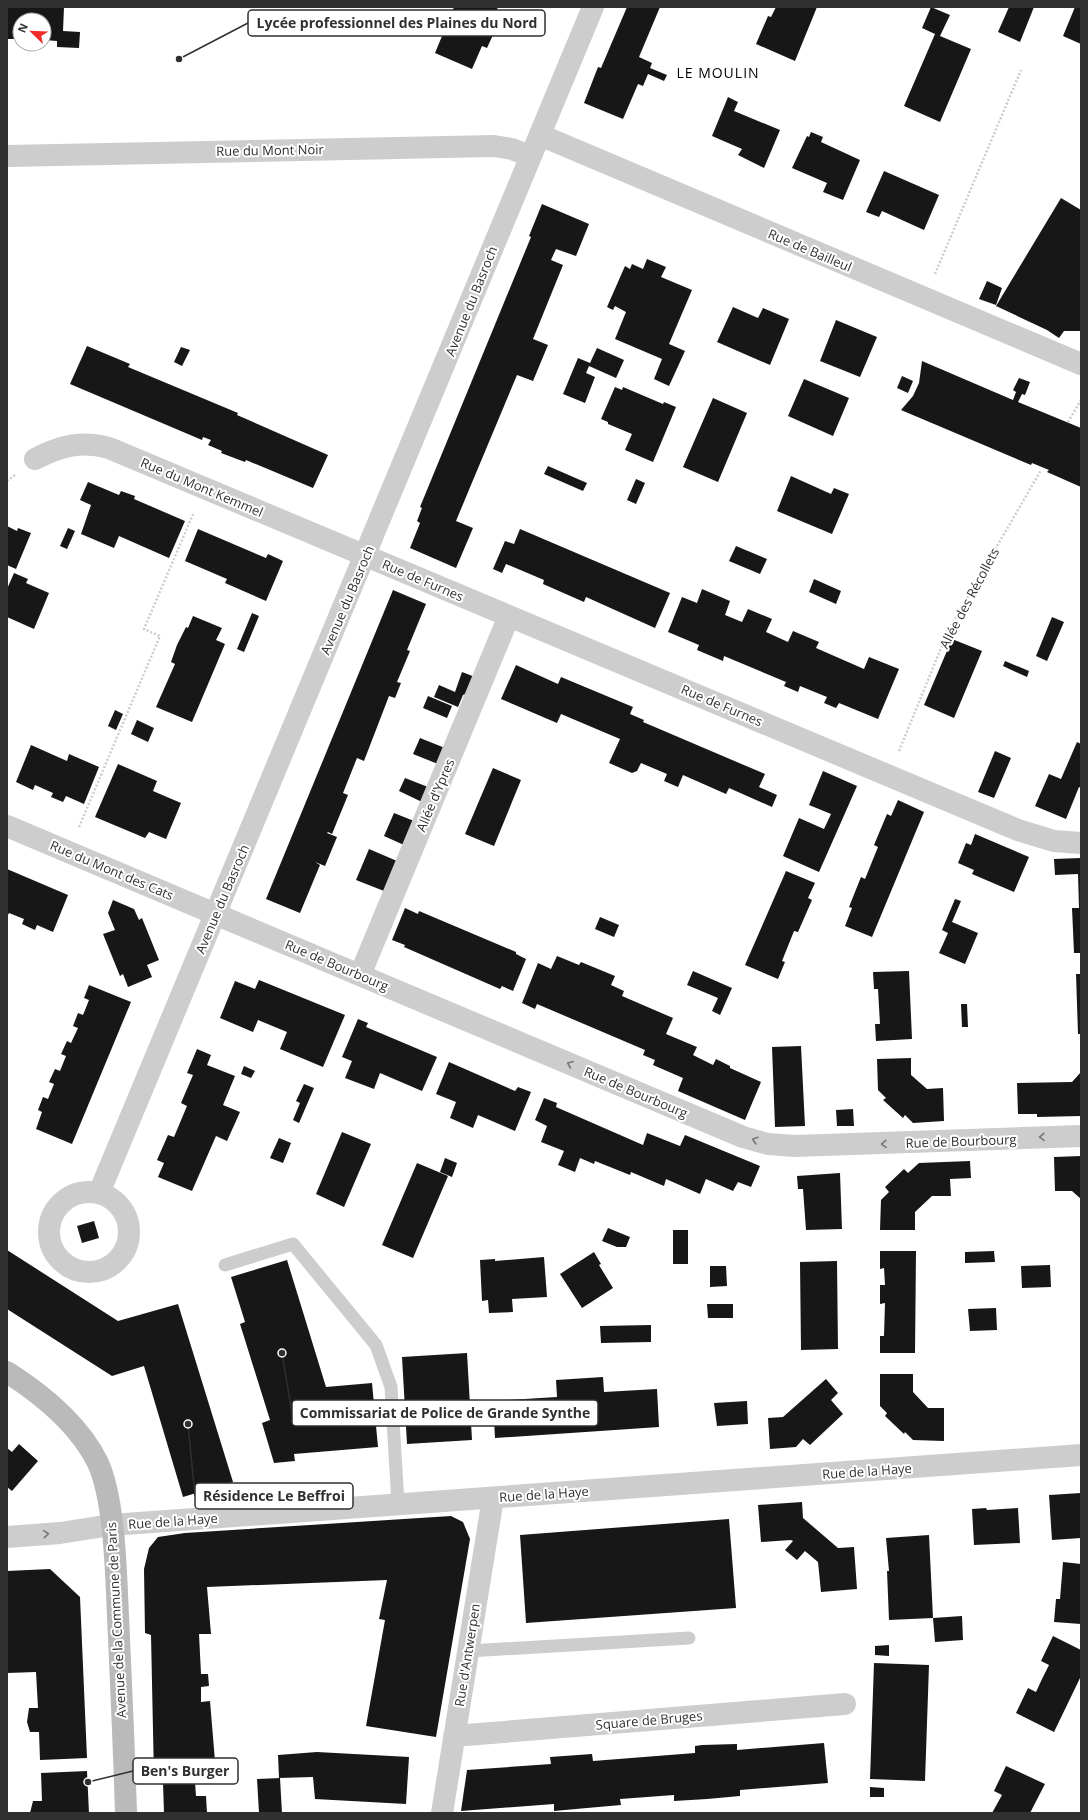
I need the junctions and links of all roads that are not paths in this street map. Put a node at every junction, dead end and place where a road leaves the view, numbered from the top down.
1 (593, 7) edge
2 (540, 136) junction
3 (7, 156) edge
4 (530, 156) junction
5 (1081, 364) edge
6 (36, 459) dead end
7 (365, 556) junction
8 (509, 616) junction
9 (7, 826) edge
10 (1081, 843) edge
11 (216, 913) junction
12 (360, 975) junction
13 (1081, 1136) edge
14 (100, 1193) dead end
15 (225, 1265) dead end
16 (7, 1372) edge
17 (1081, 1455) edge
18 (493, 1498) junction
19 (398, 1504) junction
20 (111, 1525) junction
21 (7, 1537) edge
22 (689, 1638) dead end
23 (468, 1651) junction
24 (845, 1704) dead end
25 (454, 1736) junction
26 (126, 1813) edge
27 (442, 1813) edge

1 - 2 street, Avenue du Basroch
2 - 4 street, Avenue du Basroch
2 - 5 street, Rue de Bailleul
3 - 4 street, Rue du Mont Noir
4 - 7 street, Avenue du Basroch
6 - 7 street, Rue du Mont Kemmel
7 - 8 street, Rue de Furnes
7 - 11 street, Avenue du Basroch
8 - 10 street, Rue de Furnes
8 - 12 street, Allée d'Ypres
9 - 11 street, Rue du Mont des Cats
11 - 12 street, Rue de Bourbourg
11 - 14 street, Avenue du Basroch
13 -> 12 street, Rue de Bourbourg
15 - 19 lane
16 - 20 street, Avenue de la Commune de Paris
17 - 18 street, Rue de la Haye
18 - 19 street, Rue de la Haye
18 - 23 street, Rue d'Antwerpen
19 - 20 street, Rue de la Haye
21 -> 20 street, Rue de la Haye
20 - 26 street, Avenue de la Commune de Paris
22 - 23 lane
23 - 25 street, Rue d'Antwerpen
24 - 25 street, Square de Bruges
25 - 27 street, Rue d'Antwerpen

